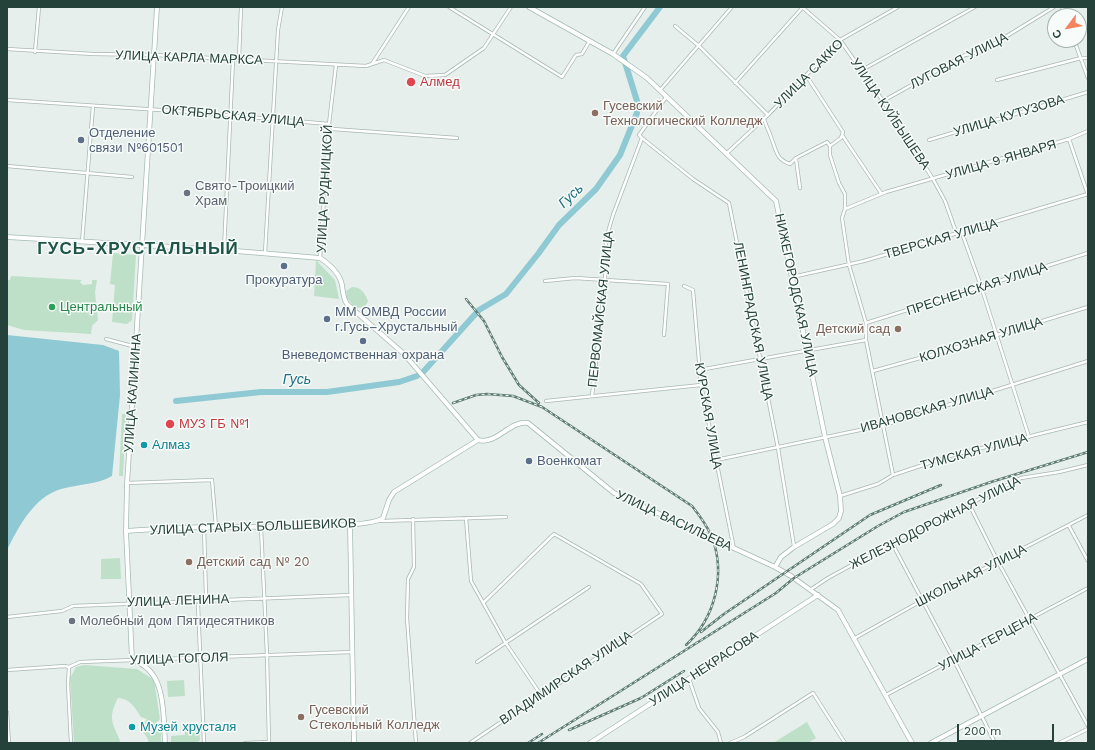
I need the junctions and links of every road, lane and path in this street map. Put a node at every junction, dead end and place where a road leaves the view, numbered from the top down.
1 (39, 7) edge
2 (157, 7) edge
3 (241, 7) edge
4 (282, 7) edge
5 (410, 7) edge
6 (450, 7) edge
7 (511, 7) edge
8 (529, 7) edge
9 (645, 7) edge
10 (732, 7) edge
11 (803, 7) edge
12 (898, 7) edge
13 (975, 7) edge
14 (1054, 7) edge
15 (675, 26) dead end
16 (493, 34) junction
17 (840, 40) junction
18 (589, 42) junction
19 (699, 46) junction
20 (1077, 48) edge
21 (7, 50) edge
22 (35, 52) junction
23 (155, 54) junction
24 (613, 54) junction
25 (1081, 58) junction
26 (1088, 58) edge
27 (239, 59) junction
28 (234, 60) junction
29 (276, 62) junction
30 (336, 65) junction
31 (371, 65) junction
32 (862, 70) junction
33 (806, 75) junction
34 (1088, 78) edge
35 (997, 80) dead end
36 (735, 83) junction
37 (661, 89) junction
38 (1088, 92) edge
39 (667, 95) junction
40 (7, 100) edge
41 (883, 101) junction
42 (93, 106) junction
43 (150, 109) junction
44 (231, 115) junction
45 (768, 115) junction
46 (274, 118) junction
47 (764, 119) junction
48 (328, 124) junction
49 (1088, 132) edge
50 (842, 135) junction
51 (457, 138) dead end
52 (642, 138) junction
53 (1069, 139) junction
54 (929, 140) dead end
55 (830, 146) junction
56 (727, 153) junction
57 (796, 158) junction
58 (7, 166) edge
59 (86, 173) junction
60 (132, 177) dead end
61 (933, 179) junction
62 (800, 188) dead end
63 (881, 193) junction
64 (1088, 195) edge
65 (845, 209) junction
66 (962, 233) junction
67 (957, 235) junction
68 (7, 237) edge
69 (82, 242) junction
70 (142, 246) junction
71 (224, 250) junction
72 (265, 253) junction
73 (1088, 254) edge
74 (320, 258) junction
75 (849, 265) junction
76 (792, 276) junction
77 (545, 280) dead end
78 (605, 281) junction
79 (684, 286) dead end
80 (981, 286) junction
81 (1088, 307) edge
82 (866, 323) junction
83 (664, 335) dead end
84 (996, 336) junction
85 (106, 339) dead end
86 (866, 340) junction
87 (136, 346) junction
88 (807, 352) junction
89 (761, 360) junction
90 (1088, 361) edge
91 (699, 370) junction
92 (873, 371) junction
93 (1013, 384) junction
94 (701, 385) junction
95 (592, 396) junction
96 (546, 401) dead end
97 (1088, 422) edge
98 (884, 425) junction
99 (825, 437) junction
100 (1029, 437) junction
101 (478, 440) junction
102 (778, 448) junction
103 (716, 460) junction
104 (1088, 465) edge
105 (893, 475) junction
106 (127, 484) junction
107 (840, 496) junction
108 (969, 504) junction
109 (1088, 516) edge
110 (506, 517) dead end
111 (466, 518) junction
112 (413, 519) junction
113 (380, 521) junction
114 (350, 525) junction
115 (261, 526) junction
116 (1069, 526) junction
117 (204, 527) junction
118 (216, 527) junction
119 (126, 531) junction
120 (892, 543) junction
121 (794, 547) junction
122 (734, 549) junction
123 (1088, 561) edge
124 (998, 562) junction
125 (775, 567) junction
126 (589, 587) dead end
127 (1088, 588) edge
128 (810, 590) junction
129 (351, 595) junction
130 (818, 596) junction
131 (264, 597) junction
132 (923, 600) junction
133 (201, 601) junction
134 (129, 603) junction
135 (483, 603) junction
136 (7, 617) edge
137 (1030, 621) junction
138 (855, 638) junction
139 (505, 642) junction
140 (352, 652) junction
141 (267, 655) junction
142 (199, 658) junction
143 (132, 660) junction
144 (954, 660) junction
145 (1088, 660) edge
146 (477, 662) dead end
147 (69, 667) junction
148 (7, 670) edge
149 (1059, 675) junction
150 (689, 679) junction
151 (541, 695) junction
152 (886, 695) junction
153 (7, 712) edge
154 (982, 717) junction
155 (1088, 727) edge
156 (269, 742) edge
157 (9, 743) edge
158 (71, 743) edge
159 (165, 743) edge
160 (204, 743) edge
161 (245, 743) edge
162 (354, 743) edge
163 (416, 743) edge
164 (470, 743) edge
165 (590, 743) edge
166 (721, 743) edge
167 (730, 743) edge
168 (845, 743) edge
169 (912, 743) edge
170 (930, 743) edge
171 (995, 743) edge
172 (1059, 743) edge

1 - 22 street
2 - 23 street, УЛИЦА КАЛИНИНА
3 - 27 street
4 - 29 street
5 - 31 street
6 - 16 street
7 - 16 street, УЛИЦА КАРЛА МАРКСА
8 - 18 street, НИЖЕГОРОДСКАЯ УЛИЦА
9 - 24 street
10 - 19 street
11 - 17 street, УЛИЦА КУЙБЫШЕВА
11 - 36 street
12 - 17 street, УЛИЦА САККО
13 - 32 street
14 - 41 street, ЛУГОВАЯ УЛИЦА
15 - 19 street
16 - 18 street
16 - 31 street, УЛИЦА КАРЛА МАРКСА
17 - 32 street, УЛИЦА КУЙБЫШЕВА
17 - 33 street, УЛИЦА САККО
18 - 24 street, НИЖЕГОРОДСКАЯ УЛИЦА
19 - 36 street
19 - 37 street
20 - 25 street
21 - 22 street, УЛИЦА КАРЛА МАРКСА
22 - 23 street, УЛИЦА КАРЛА МАРКСА
23 - 28 street, УЛИЦА КАРЛА МАРКСА
23 - 43 street, УЛИЦА КАЛИНИНА
24 - 37 street, НИЖЕГОРОДСКАЯ УЛИЦА
25 - 26 street
25 - 34 street
25 - 35 street
27 - 28 street, УЛИЦА КАРЛА МАРКСА
27 - 29 street, УЛИЦА КАРЛА МАРКСА
28 - 44 street
29 - 30 street, УЛИЦА КАРЛА МАРКСА
29 - 46 street
30 - 31 street, УЛИЦА КАРЛА МАРКСА
30 - 48 street, УЛИЦА РУДНИЦКОЙ
32 - 41 street, УЛИЦА КУЙБЫШЕВА
33 - 45 street, УЛИЦА САККО
33 - 50 street
36 - 45 street
37 - 39 street, НИЖЕГОРОДСКАЯ УЛИЦА
38 - 54 street, УЛИЦА КУТУЗОВА
39 - 52 street, ПЕРВОМАЙСКАЯ УЛИЦА
39 - 56 street, НИЖЕГОРОДСКАЯ УЛИЦА
40 - 42 street, ОКТЯБРЬСКАЯ УЛИЦА
41 - 61 street, УЛИЦА КУЙБЫШЕВА
42 - 43 street, ОКТЯБРЬСКАЯ УЛИЦА
42 - 59 street
43 - 44 street, ОКТЯБРЬСКАЯ УЛИЦА
43 - 70 street, УЛИЦА КАЛИНИНА
44 - 46 street, ОКТЯБРЬСКАЯ УЛИЦА
44 - 71 street
45 - 47 street, УЛИЦА САККО
46 - 48 street, ОКТЯБРЬСКАЯ УЛИЦА
46 - 72 street
47 - 56 street, УЛИЦА САККО
47 - 57 street, УЛИЦА САККО
48 - 51 street, ОКТЯБРЬСКАЯ УЛИЦА
48 - 74 street, УЛИЦА РУДНИЦКОЙ
49 - 53 street, УЛИЦА 9 ЯНВАРЯ
50 - 55 street
50 - 63 street
52 - 78 street, ПЕРВОМАЙСКАЯ УЛИЦА
52 - 89 street, ЛЕНИНГРАДСКАЯ УЛИЦА
53 - 61 street, УЛИЦА 9 ЯНВАРЯ
53 - 64 street
55 - 57 street
55 - 65 street
56 - 76 street, НИЖЕГОРОДСКАЯ УЛИЦА
57 - 62 street
58 - 59 street
59 - 60 street
59 - 69 street
61 - 63 street, УЛИЦА 9 ЯНВАРЯ
61 - 67 street, УЛИЦА КУЙБЫШЕВА
63 - 65 street, УЛИЦА 9 ЯНВАРЯ
64 - 66 street, ТВЕРСКАЯ УЛИЦА
65 - 75 street
66 - 67 street, ТВЕРСКАЯ УЛИЦА
66 - 80 street
67 - 75 street, ТВЕРСКАЯ УЛИЦА
68 - 69 street
69 - 70 street
70 - 71 street
70 - 87 street, УЛИЦА КАЛИНИНА
71 - 72 street
72 - 74 street
73 - 80 street, ПРЕСНЕНСКАЯ УЛИЦА
74 - 101 street, УЛИЦА РУДНИЦКОЙ
75 - 76 street, ТВЕРСКАЯ УЛИЦА
75 - 82 street
76 - 88 street, НИЖЕГОРОДСКАЯ УЛИЦА
77 - 78 street
78 - 83 street
78 - 95 street, ПЕРВОМАЙСКАЯ УЛИЦА
79 - 91 street, КУРСКАЯ УЛИЦА
80 - 82 street, ПРЕСНЕНСКАЯ УЛИЦА
80 - 84 street
81 - 84 street, КОЛХОЗНАЯ УЛИЦА
82 - 86 street
84 - 92 street, КОЛХОЗНАЯ УЛИЦА
84 - 93 street
85 - 87 street
86 - 88 street
86 - 92 street
87 - 106 street, УЛИЦА КАЛИНИНА
88 - 89 street
88 - 99 street, НИЖЕГОРОДСКАЯ УЛИЦА
89 - 91 street
89 - 102 street, ЛЕНИНГРАДСКАЯ УЛИЦА
90 - 93 street, ИВАНОВСКАЯ УЛИЦА
91 - 94 street, КУРСКАЯ УЛИЦА
92 - 98 street
93 - 98 street, ИВАНОВСКАЯ УЛИЦА
93 - 100 street
94 - 95 street
94 - 103 street, КУРСКАЯ УЛИЦА
95 - 96 street
97 - 100 street, ТУМСКАЯ УЛИЦА
98 - 99 street, ИВАНОВСКАЯ УЛИЦА
98 - 105 street
99 - 102 street, ИВАНОВСКАЯ УЛИЦА
99 - 107 street, НИЖЕГОРОДСКАЯ УЛИЦА
100 - 105 street, ТУМСКАЯ УЛИЦА
101 - 113 street
101 - 122 street, УЛИЦА ВАСИЛЬЕВА
102 - 103 street, ИВАНОВСКАЯ УЛИЦА
102 - 121 street, ЛЕНИНГРАДСКАЯ УЛИЦА
103 - 122 street, КУРСКАЯ УЛИЦА
104 - 108 street, ЖЕЛЕЗНОДОРОЖНАЯ УЛИЦА
105 - 107 street, ТУМСКАЯ УЛИЦА
106 - 118 street
106 - 119 street, УЛИЦА КАЛИНИНА
107 - 121 street, НИЖЕГОРОДСКАЯ УЛИЦА
108 - 120 street, ЖЕЛЕЗНОДОРОЖНАЯ УЛИЦА
108 - 124 street
109 - 116 street, ШКОЛЬНАЯ УЛИЦА
110 - 111 street, УЛИЦА СТАРЫХ БОЛЬШЕВИКОВ
111 - 112 street, УЛИЦА СТАРЫХ БОЛЬШЕВИКОВ
111 - 135 street
112 - 113 street, УЛИЦА СТАРЫХ БОЛЬШЕВИКОВ
112 - 163 street
113 - 114 street, УЛИЦА СТАРЫХ БОЛЬШЕВИКОВ
114 - 115 street, УЛИЦА СТАРЫХ БОЛЬШЕВИКОВ
114 - 129 street
115 - 118 street, УЛИЦА СТАРЫХ БОЛЬШЕВИКОВ
115 - 131 street
116 - 123 street
116 - 124 street, ШКОЛЬНАЯ УЛИЦА
117 - 118 street, УЛИЦА СТАРЫХ БОЛЬШЕВИКОВ
117 - 119 street, УЛИЦА СТАРЫХ БОЛЬШЕВИКОВ
117 - 133 street
119 - 134 street, УЛИЦА КАЛИНИНА
120 - 128 street, ЖЕЛЕЗНОДОРОЖНАЯ УЛИЦА
120 - 132 street
121 - 125 street, НИЖЕГОРОДСКАЯ УЛИЦА
122 - 125 street, УЛИЦА ВАСИЛЬЕВА
124 - 132 street, ШКОЛЬНАЯ УЛИЦА
124 - 137 street
125 - 128 street, УЛИЦА ВАСИЛЬЕВА
126 - 139 street
127 - 137 street, УЛИЦА ГЕРЦЕНА
128 - 130 street, УЛИЦА ВАСИЛЬЕВА
129 - 131 street, УЛИЦА ЛЕНИНА
129 - 140 street
130 - 138 street, УЛИЦА ВАСИЛЬЕВА
130 - 150 street, УЛИЦА НЕКРАСОВА
131 - 133 street, УЛИЦА ЛЕНИНА
131 - 141 street
132 - 138 street, ШКОЛЬНАЯ УЛИЦА
132 - 144 street
133 - 134 street, УЛИЦА ЛЕНИНА
133 - 142 street
134 - 136 street, УЛИЦА ЛЕНИНА
134 - 143 street, УЛИЦА КАЛИНИНА
135 - 139 street
135 - 151 street, ВЛАДИМИРСКАЯ УЛИЦА
137 - 144 street, УЛИЦА ГЕРЦЕНА
137 - 149 street
138 - 152 street, УЛИЦА ВАСИЛЬЕВА
139 - 146 street
139 - 151 street
140 - 141 street, УЛИЦА ГОГОЛЯ
140 - 162 street
141 - 142 street, УЛИЦА ГОГОЛЯ
141 - 156 street
142 - 143 street, УЛИЦА ГОГОЛЯ
142 - 160 street
143 - 147 street, УЛИЦА ГОГОЛЯ
143 - 159 street
144 - 152 street, УЛИЦА ГЕРЦЕНА
144 - 154 street
145 - 149 street
147 - 148 street, УЛИЦА ГОГОЛЯ
147 - 158 street
149 - 154 street
149 - 155 street
150 - 165 street, УЛИЦА НЕКРАСОВА
150 - 166 street
151 - 164 street, ВЛАДИМИРСКАЯ УЛИЦА
152 - 169 street, УЛИЦА ВАСИЛЬЕВА
153 - 157 street
154 - 170 street
154 - 171 street
155 - 172 street
156 - 161 street
167 - 168 street

